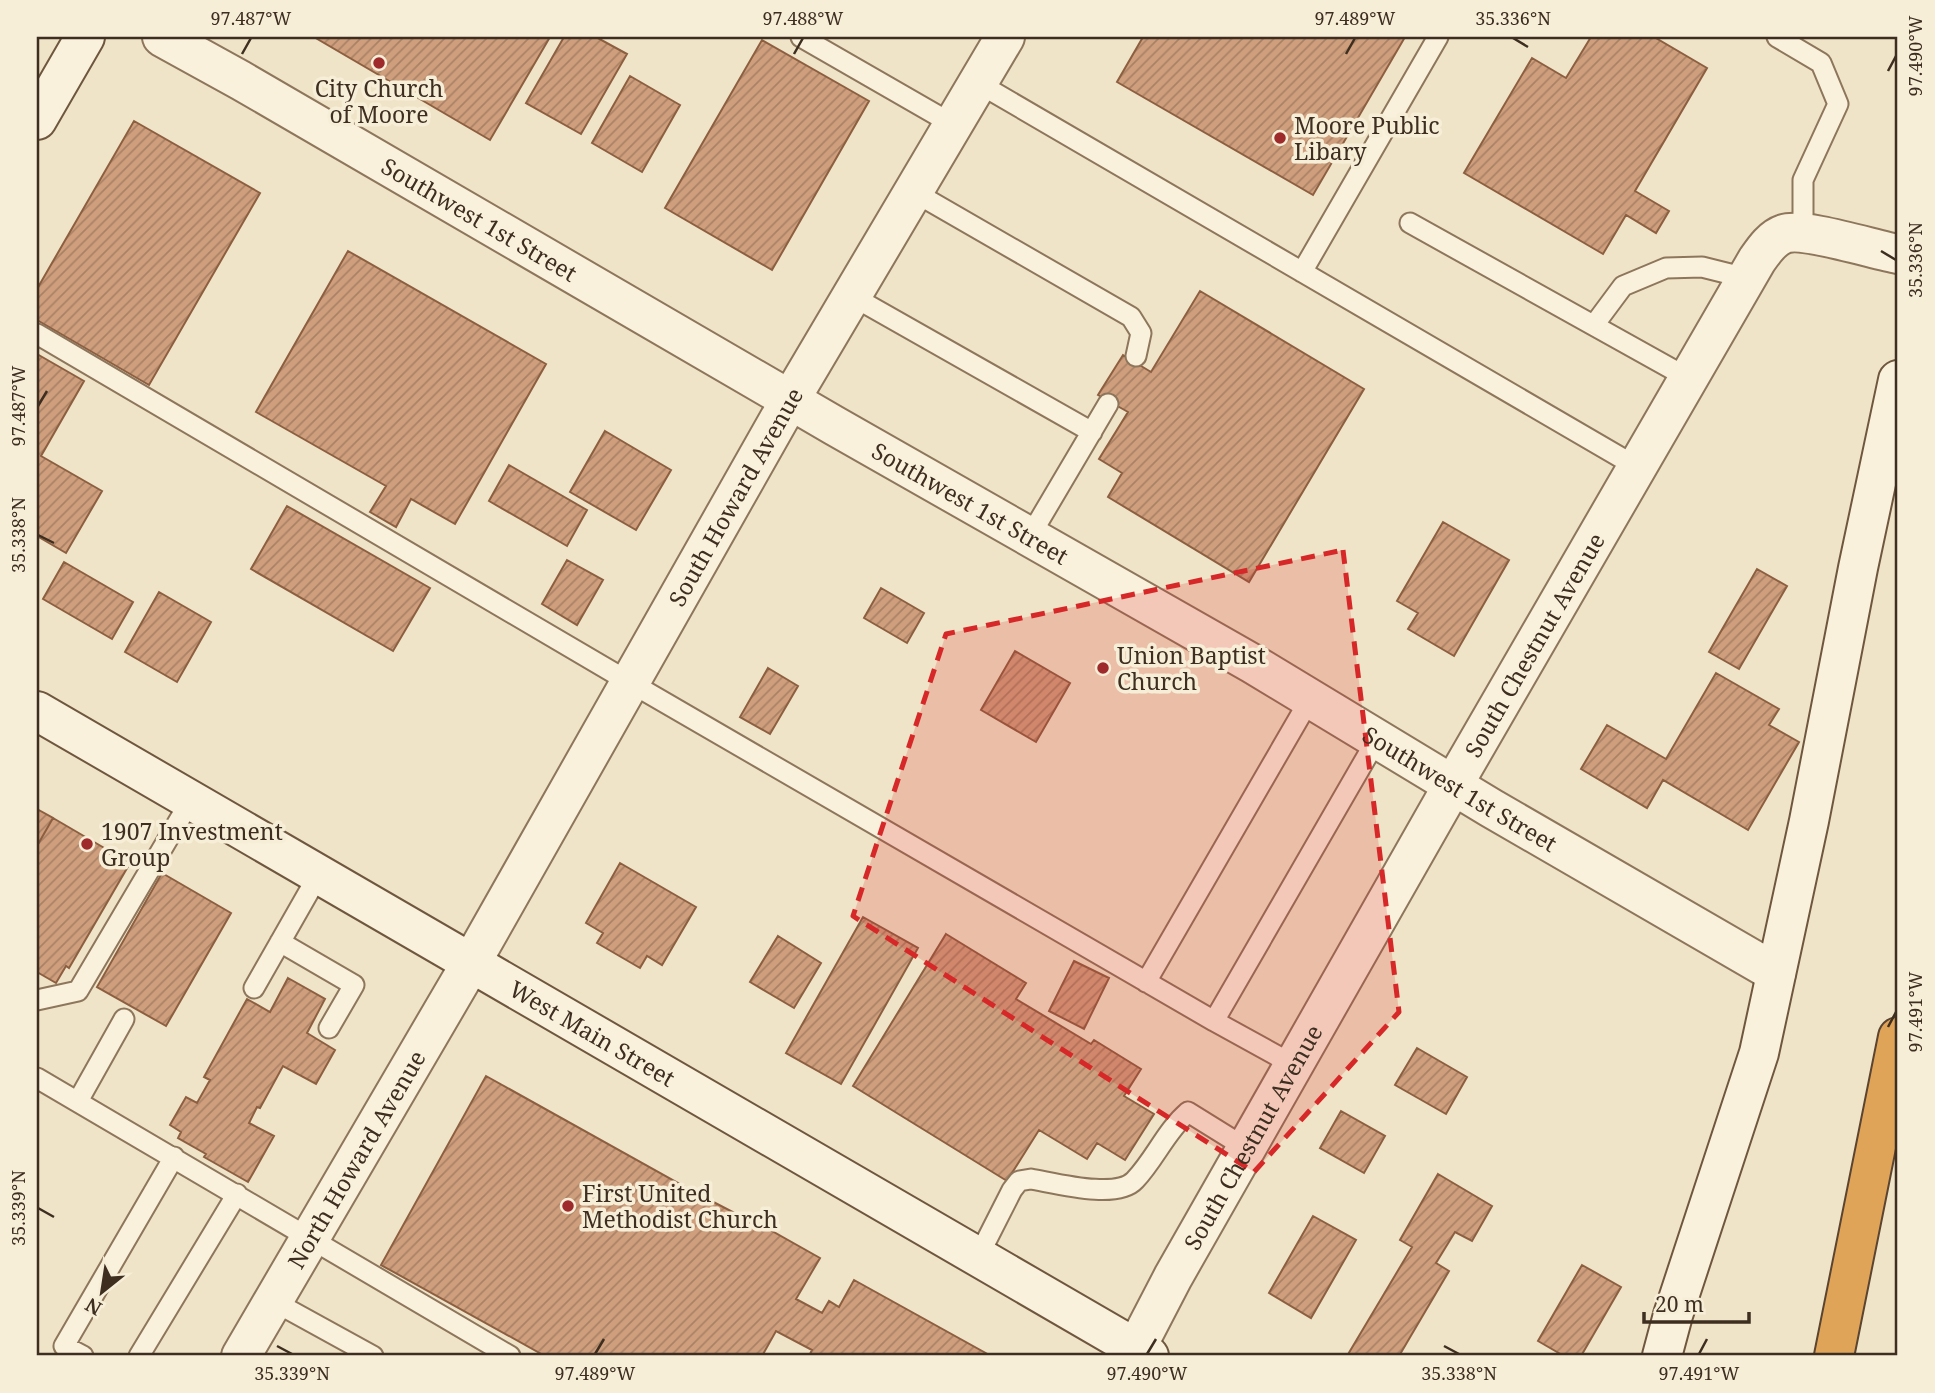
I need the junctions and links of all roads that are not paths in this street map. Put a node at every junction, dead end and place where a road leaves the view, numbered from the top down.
1 (85, 37) edge
2 (162, 37) edge
3 (801, 37) edge
4 (1005, 37) edge
5 (1438, 37) edge
6 (1777, 37) edge
7 (202, 46) edge
8 (978, 83) junction
9 (37, 120) edge
10 (954, 125) junction
11 (914, 192) junction
12 (1410, 223) dead end
13 (1803, 233) junction
14 (1898, 254) edge
15 (1302, 272) junction
16 (1746, 278) junction
17 (852, 296) junction
18 (1594, 325) junction
19 (37, 334) edge
20 (1136, 356) dead end
21 (1688, 378) junction
22 (1898, 380) edge
23 (790, 400) junction
24 (1108, 404) dead end
25 (1092, 432) junction
26 (1637, 467) junction
27 (1030, 536) junction
28 (631, 683) junction
29 (1310, 699) junction
30 (37, 711) edge
31 (1377, 739) junction
32 (1453, 785) junction
33 (191, 800) junction
34 (319, 874) junction
35 (280, 942) junction
36 (471, 962) junction
37 (1776, 973) junction
38 (1146, 982) junction
39 (254, 988) dead end
40 (37, 1000) edge
41 (124, 1019) dead end
42 (1213, 1021) junction
43 (329, 1028) dead end
44 (1898, 1037) edge
45 (1294, 1065) junction
46 (37, 1078) edge
47 (78, 1101) junction
48 (1247, 1148) junction
49 (174, 1157) junction
50 (237, 1194) junction
51 (311, 1238) junction
52 (978, 1256) junction
53 (273, 1301) junction
54 (1139, 1354) edge
55 (83, 1356) edge
56 (139, 1356) edge
57 (242, 1356) edge
58 (373, 1356) edge
59 (510, 1356) edge
60 (1662, 1356) edge
61 (1834, 1356) edge

1 - 9 street
2 - 7 street, Southwest 1st Street
3 - 10 lane
4 - 8 street, South Howard Avenue
5 - 15 lane
6 - 13 lane
7 - 23 street, Southwest 1st Street
8 - 10 street, South Howard Avenue
8 - 15 lane
10 - 11 street, South Howard Avenue
11 - 17 street, South Howard Avenue
11 - 20 lane
12 - 18 lane
13 - 14 street, South Chestnut Avenue
13 - 16 street, South Chestnut Avenue
15 - 26 lane
16 - 18 lane
16 - 21 street, South Chestnut Avenue
17 - 23 street, South Howard Avenue
17 - 25 lane
18 - 21 lane
19 - 28 lane
21 - 26 street, South Chestnut Avenue
22 - 37 street
23 - 27 street, Southwest 1st Street
23 - 28 street, South Howard Avenue
24 - 25 lane
25 - 27 lane
26 - 32 street, South Chestnut Avenue
27 - 29 street, Southwest 1st Street
28 - 36 street, South Howard Avenue
28 - 38 lane
29 - 31 street, Southwest 1st Street
29 - 38 lane
30 - 33 street, West Main Street
31 - 32 street, Southwest 1st Street
31 - 42 lane
32 - 37 street, Southwest 1st Street
32 - 45 street, South Chestnut Avenue
33 - 34 street, West Main Street
33 - 40 lane
34 - 35 lane
34 - 36 street, West Main Street
35 - 39 lane
35 - 43 lane
36 - 51 street, North Howard Avenue
36 - 52 street, West Main Street
37 - 60 street
38 - 42 lane
41 - 47 lane
42 - 45 lane
44 - 61 highway
45 - 48 street, South Chestnut Avenue
46 - 47 lane
47 - 49 lane
48 - 52 lane
48 - 54 street, South Chestnut Avenue
49 - 50 lane
49 - 55 lane
50 - 51 lane
50 - 56 lane
51 - 53 street, North Howard Avenue
51 - 59 lane
52 - 54 street, West Main Street
53 - 57 street, North Howard Avenue
53 - 58 lane

